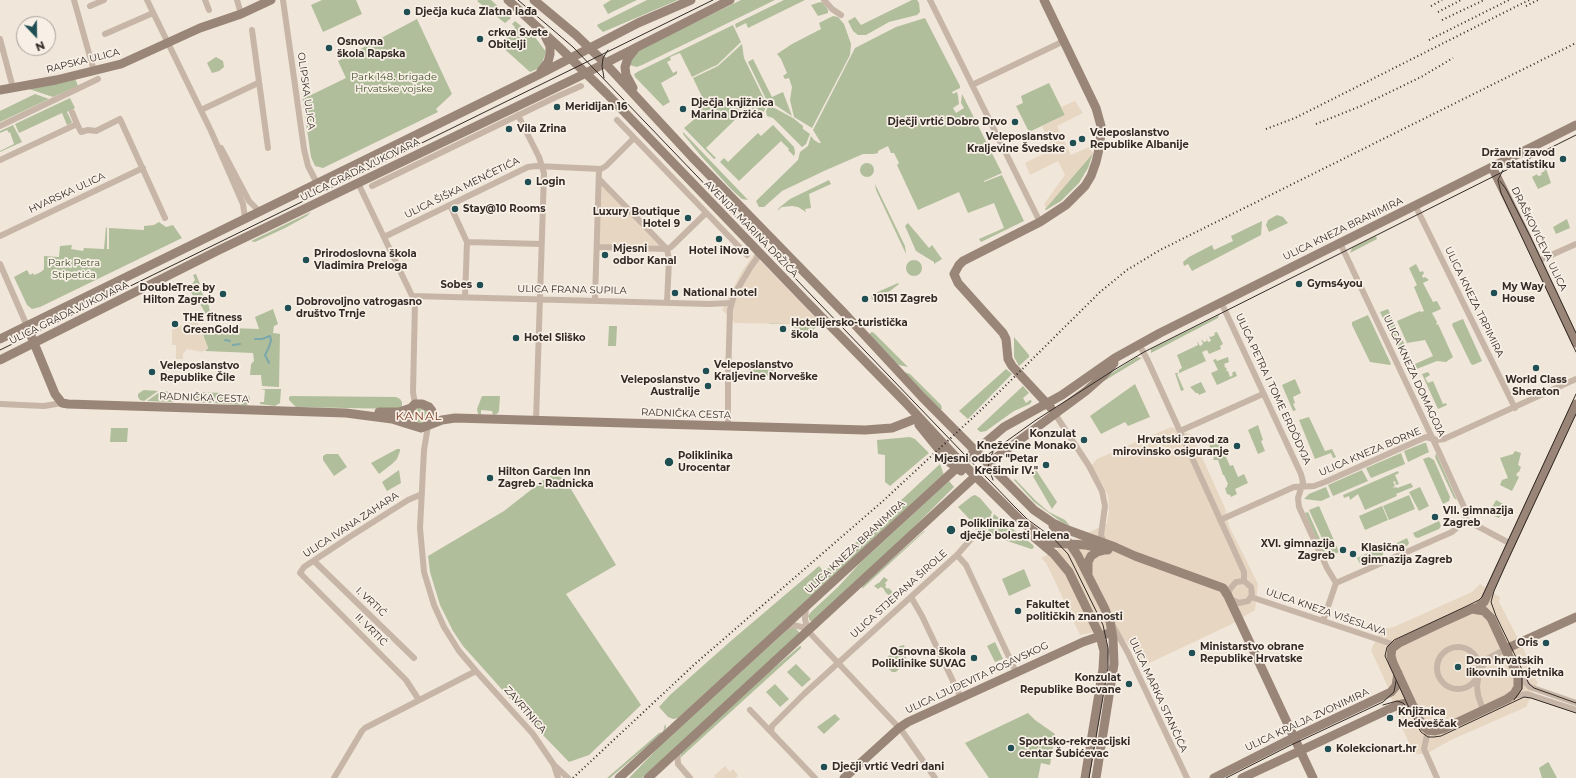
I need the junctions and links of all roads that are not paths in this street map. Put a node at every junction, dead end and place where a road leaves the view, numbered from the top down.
1 (74, 0) edge
2 (104, 0) edge
3 (147, 0) edge
4 (205, 0) edge
5 (238, 0) edge
6 (271, 0) edge
7 (283, 0) edge
8 (508, 0) edge
9 (534, 0) edge
10 (691, 0) edge
11 (730, 0) edge
12 (824, 0) edge
13 (930, 0) edge
14 (1044, 0) edge
15 (90, 6) dead end
16 (208, 10) dead end
17 (153, 13) junction
18 (241, 14) junction
19 (841, 15) dead end
20 (252, 30) dead end
21 (542, 31) junction
22 (105, 34) dead end
23 (0, 40) edge
24 (1064, 41) junction
25 (167, 43) junction
26 (641, 44) junction
27 (589, 48) junction
28 (571, 58) junction
29 (605, 63) junction
30 (94, 71) junction
31 (586, 73) junction
32 (538, 75) junction
33 (98, 79) dead end
34 (258, 83) junction
35 (972, 85) junction
36 (581, 86) dead end
37 (13, 88) junction
38 (0, 90) edge
39 (639, 100) junction
40 (201, 110) junction
41 (72, 112) dead end
42 (518, 115) junction
43 (617, 120) dead end
44 (77, 124) junction
45 (1576, 125) edge
46 (0, 126) edge
47 (211, 132) junction
48 (634, 138) junction
49 (268, 148) dead end
50 (0, 160) edge
51 (542, 166) junction
52 (1492, 167) junction
53 (143, 168) junction
54 (599, 169) junction
55 (599, 179) junction
56 (317, 183) junction
57 (358, 183) junction
58 (372, 186) dead end
59 (450, 205) junction
60 (1415, 205) junction
61 (259, 211) junction
62 (706, 213) junction
63 (165, 218) dead end
64 (245, 218) junction
65 (1040, 222) junction
66 (0, 236) edge
67 (384, 237) junction
68 (467, 242) junction
69 (1340, 243) junction
70 (541, 244) junction
71 (1576, 244) edge
72 (597, 247) junction
73 (667, 249) junction
74 (758, 251) junction
75 (746, 255) dead end
76 (1538, 262) junction
77 (0, 264) edge
78 (413, 296) junction
79 (465, 297) junction
80 (539, 299) junction
81 (595, 300) junction
82 (1221, 302) junction
83 (667, 303) junction
84 (731, 303) junction
85 (27, 326) junction
86 (0, 339) edge
87 (33, 343) junction
88 (1576, 343) edge
89 (1139, 344) junction
90 (1121, 354) junction
91 (0, 360) edge
92 (1576, 379) edge
93 (1263, 394) junction
94 (62, 402) junction
95 (905, 402) junction
96 (0, 404) edge
97 (1047, 404) junction
98 (1576, 404) edge
99 (413, 406) junction
100 (430, 408) junction
101 (1515, 408) junction
102 (346, 414) junction
103 (1055, 414) junction
104 (455, 418) junction
105 (915, 420) junction
106 (536, 421) junction
107 (428, 425) junction
108 (414, 426) junction
109 (728, 427) junction
110 (1180, 431) junction
111 (1433, 438) junction
112 (424, 450) junction
113 (975, 452) junction
114 (988, 464) junction
115 (959, 466) junction
116 (975, 476) junction
117 (1302, 486) junction
118 (1285, 490) junction
119 (422, 494) junction
120 (1298, 498) junction
121 (1043, 517) junction
122 (1020, 520) junction
123 (1220, 520) junction
124 (1466, 520) junction
125 (972, 538) dead end
126 (1070, 544) junction
127 (1511, 544) junction
128 (1105, 547) junction
129 (958, 555) junction
130 (314, 561) junction
131 (1089, 576) junction
132 (304, 578) joint
133 (1236, 582) junction
134 (1244, 582) junction
135 (1336, 583) junction
136 (1220, 586) junction
137 (911, 597) junction
138 (1251, 597) junction
139 (1230, 600) junction
140 (806, 608) junction
141 (1472, 609) junction
142 (1576, 616) edge
143 (1110, 621) junction
144 (1323, 621) junction
145 (784, 628) junction
146 (808, 631) junction
147 (1112, 632) junction
148 (1100, 636) junction
149 (1395, 645) junction
150 (1506, 651) junction
151 (414, 658) dead end
152 (837, 664) junction
153 (476, 672) junction
154 (1016, 672) junction
155 (1398, 674) junction
156 (1517, 675) junction
157 (1479, 676) junction
158 (1512, 696) junction
159 (961, 698) junction
160 (420, 700) junction
161 (1576, 703) edge
162 (1414, 707) junction
163 (750, 710) dead end
164 (1483, 710) junction
165 (1576, 710) edge
166 (899, 728) junction
167 (1428, 730) junction
168 (771, 732) junction
169 (1294, 738) junction
170 (1300, 750) junction
171 (677, 751) junction
172 (663, 763) junction
173 (678, 764) junction
174 (554, 765) junction
175 (334, 778) edge
176 (558, 778) edge
177 (568, 778) edge
178 (619, 778) edge
179 (648, 778) edge
180 (690, 778) edge
181 (815, 778) edge
182 (844, 778) edge
183 (935, 778) edge
184 (1085, 778) edge
185 (1096, 778) edge
186 (1187, 778) edge
187 (1214, 778) edge
188 (1242, 778) edge
189 (1313, 778) edge
190 (1437, 778) edge

1 - 30 street
2 - 15 street
3 - 17 street
4 - 16 street
5 - 18 street
6 - 18 main road, RAPSKA ULICA
7 - 56 street, OLIPSKA ULICA
8 - 21 main road, AVENIJA MARINA DRŽIĆA
9 - 27 main road, AVENIJA MARINA DRŽIĆA
10 - 27 main road, ULICA GRADA VUKOVARA
11 - 26 main road, ULICA GRADA VUKOVARA
12 - 19 street
13 - 35 street
14 - 24 main road
17 - 22 street
17 - 25 street
18 - 25 main road, RAPSKA ULICA
20 - 34 street
21 - 28 main road, AVENIJA MARINA DRŽIĆA
21 - 32 main road
23 - 37 street
24 - 35 street
24 - 65 main road
25 - 30 main road, RAPSKA ULICA
25 - 40 street
26 - 29 main road, ULICA GRADA VUKOVARA
26 - 39 main road
27 - 28 main road, ULICA GRADA VUKOVARA
27 - 29 main road, AVENIJA MARINA DRŽIĆA
28 - 31 main road, AVENIJA MARINA DRŽIĆA
28 - 32 main road, ULICA GRADA VUKOVARA
29 - 31 main road, ULICA GRADA VUKOVARA
29 - 39 main road, AVENIJA MARINA DRŽIĆA
30 - 37 main road, RAPSKA ULICA
31 - 57 main road, ULICA GRADA VUKOVARA
31 - 74 main road, AVENIJA MARINA DRŽIĆA
32 - 56 main road, ULICA GRADA VUKOVARA
33 - 46 street
34 - 40 street
34 - 49 street
35 - 65 street
36 - 42 street, ULICA GRADA VUKOVARA
37 - 38 main road, RAPSKA ULICA
39 - 113 main road, AVENIJA MARINA DRŽIĆA
40 - 47 street
41 - 44 street
42 - 51 street
42 - 58 street, ULICA GRADA VUKOVARA
43 - 48 street, AVENIJA MARINA DRŽIĆA
44 - 50 street
44 - 53 street
45 - 52 main road, ULICA KNEZA BRANIMIRA
47 - 61 street
47 - 64 street
48 - 54 street
48 - 62 street, AVENIJA MARINA DRŽIĆA
51 - 54 street, ULICA ŠIŠKA MENČETIĆA
51 - 59 street, ULICA ŠIŠKA MENČETIĆA
51 - 70 street
52 - 60 main road, ULICA KNEZA BRANIMIRA
52 - 76 main road, DRAŠKOVIĆEVA ULICA
53 - 63 street
53 - 66 street, HVARSKA ULICA
54 - 55 street
55 - 72 street
55 - 73 street
56 - 61 main road, ULICA GRADA VUKOVARA
57 - 67 street
57 - 87 main road, ULICA GRADA VUKOVARA
59 - 67 street, ULICA ŠIŠKA MENČETIĆA
59 - 68 street
60 - 69 main road, ULICA KNEZA BRANIMIRA
60 - 101 street, ULICA KNEZA TRPIMIRA
61 - 64 main road, ULICA GRADA VUKOVARA
62 - 73 street
62 - 75 street, AVENIJA MARINA DRŽIĆA
64 - 85 main road, ULICA GRADA VUKOVARA
65 - 97 main road
67 - 78 street
68 - 70 street
68 - 79 street
69 - 82 main road, ULICA KNEZA BRANIMIRA
69 - 111 street, ULICA KNEZA DOMAGOJA
70 - 80 street
71 - 76 street
72 - 73 street
72 - 81 street
73 - 83 street
74 - 84 street
74 - 95 main road, AVENIJA MARINA DRŽIĆA
76 - 88 main road, DRAŠKOVIĆEVA ULICA
77 - 85 street
78 - 79 street, ULICA FRANA SUPILA
78 - 99 street
79 - 80 street, ULICA FRANA SUPILA
80 - 81 street, ULICA FRANA SUPILA
80 - 106 street
81 - 83 street, ULICA FRANA SUPILA
82 - 89 main road, ULICA KNEZA BRANIMIRA
82 - 93 street, ULICA PETRA I TOME ERDÖDYJA
83 - 84 street, ULICA FRANA SUPILA
84 - 109 street
85 - 86 main road, ULICA GRADA VUKOVARA
85 - 87 main road
87 - 91 main road, ULICA GRADA VUKOVARA
87 - 94 main road
89 - 90 main road, ULICA KNEZA BRANIMIRA
89 - 110 street
90 - 97 main road, ULICA KNEZA BRANIMIRA
90 - 103 main road, ULICA KNEZA BRANIMIRA
92 - 101 street, ULICA KNEZA BORNE
93 - 110 street
93 - 117 street, ULICA PETRA I TOME ERDÖDYJA
94 - 96 street, RADNIČKA CESTA
94 - 102 main road, RADNIČKA CESTA
95 - 105 main road
95 - 115 main road, AVENIJA MARINA DRŽIĆA
97 - 103 main road
97 - 113 main road, ULICA KNEZA BRANIMIRA
98 - 127 main road
99 - 100 main road
99 - 102 main road, RADNIČKA CESTA
99 - 108 main road
100 - 104 main road, RADNIČKA CESTA
100 - 107 main road
101 - 111 street, ULICA KNEZA BORNE
102 - 108 main road, RADNIČKA CESTA
103 - 114 main road, ULICA KNEZA BRANIMIRA
103 - 128 street
104 - 106 main road, RADNIČKA CESTA
104 - 107 main road, RADNIČKA CESTA
105 - 109 main road, RADNIČKA CESTA
105 - 115 main road
106 - 109 main road, RADNIČKA CESTA
107 - 108 main road
107 - 112 street
108 - 112 street
110 - 123 street
111 - 117 street, ULICA KNEZA BORNE
111 - 124 street, ULICA KNEZA DOMAGOJA
112 - 119 street
113 - 114 main road, AVENIJA MARINA DRŽIĆA
113 - 115 main road, ULICA KNEZA BRANIMIRA
114 - 116 main road, ULICA KNEZA BRANIMIRA
114 - 121 main road, AVENIJA MARINA DRŽIĆA
115 - 116 main road, AVENIJA MARINA DRŽIĆA
115 - 140 main road, ULICA KNEZA BRANIMIRA
116 - 122 main road, AVENIJA MARINA DRŽIĆA
116 - 146 main road, ULICA KNEZA BRANIMIRA
117 - 118 street, ULICA KNEZA BORNE
117 - 120 street
118 - 120 street
118 - 123 street, ULICA KNEZA BORNE
119 - 130 street, ULICA IVANA ZAHARA
119 - 153 street
120 - 135 street
121 - 126 main road
121 - 128 main road
122 - 126 main road
122 - 148 main road
123 - 134 street
124 - 127 street
124 - 135 street
125 - 129 street, ULICA STJEPANA ŠIROLE
126 - 128 main road
126 - 131 main road
127 - 141 main road
128 - 131 main road
128 - 136 main road
129 - 137 street, ULICA STJEPANA ŠIROLE
129 - 154 street
130 - 132 street, ULICA IVANA ZAHARA
130 - 151 street, I. VRTIĆ
131 - 143 main road
132 - 160 street, II. VRTIĆ
133 - 134 street
133 - 136 street
133 - 139 street
134 - 138 street
135 - 144 street
136 - 139 main road
137 - 152 street, ULICA STJEPANA ŠIROLE
137 - 159 street
138 - 139 street
138 - 144 street, ULICA KNEZA VIŠESLAVA
139 - 169 main road
140 - 145 main road, ULICA KNEZA BRANIMIRA
140 - 146 street
141 - 149 main road
141 - 150 main road
142 - 150 main road
143 - 147 main road
143 - 186 street, ULICA MARKA STANČIĆA
144 - 149 street, ULICA KNEZA VIŠESLAVA
145 - 146 street
145 - 178 main road, ULICA KNEZA BRANIMIRA
146 - 152 street
146 - 171 main road, ULICA KNEZA BRANIMIRA
147 - 148 main road, ULICA LJUDEVITA POSAVSKOG
147 - 185 main road
148 - 154 main road, ULICA LJUDEVITA POSAVSKOG
148 - 184 main road
149 - 155 main road
150 - 156 main road
150 - 157 street
152 - 166 street
152 - 168 street, ULICA STJEPANA ŠIROLE
153 - 160 street
153 - 174 street, ZAVRTNICA
154 - 159 main road, ULICA LJUDEVITA POSAVSKOG
155 - 162 main road
155 - 169 main road, ULICA KRALJA ZVONIMIRA
156 - 158 main road
156 - 161 street
157 - 157 street
157 - 164 street
158 - 164 main road
158 - 165 street
159 - 166 main road, ULICA LJUDEVITA POSAVSKOG
160 - 175 street
162 - 167 main road
162 - 170 main road
163 - 168 street
164 - 167 main road
166 - 182 main road, ULICA LJUDEVITA POSAVSKOG
166 - 183 street
167 - 190 street
168 - 181 street
169 - 170 main road
169 - 187 main road, ULICA KRALJA ZVONIMIRA
170 - 188 main road
170 - 189 main road
171 - 172 main road, ULICA KNEZA BRANIMIRA
171 - 173 street
172 - 173 street
172 - 179 main road, ULICA KNEZA BRANIMIRA
173 - 180 street
174 - 176 street, ZAVRTNICA
174 - 177 street, ZAVRTNICA

